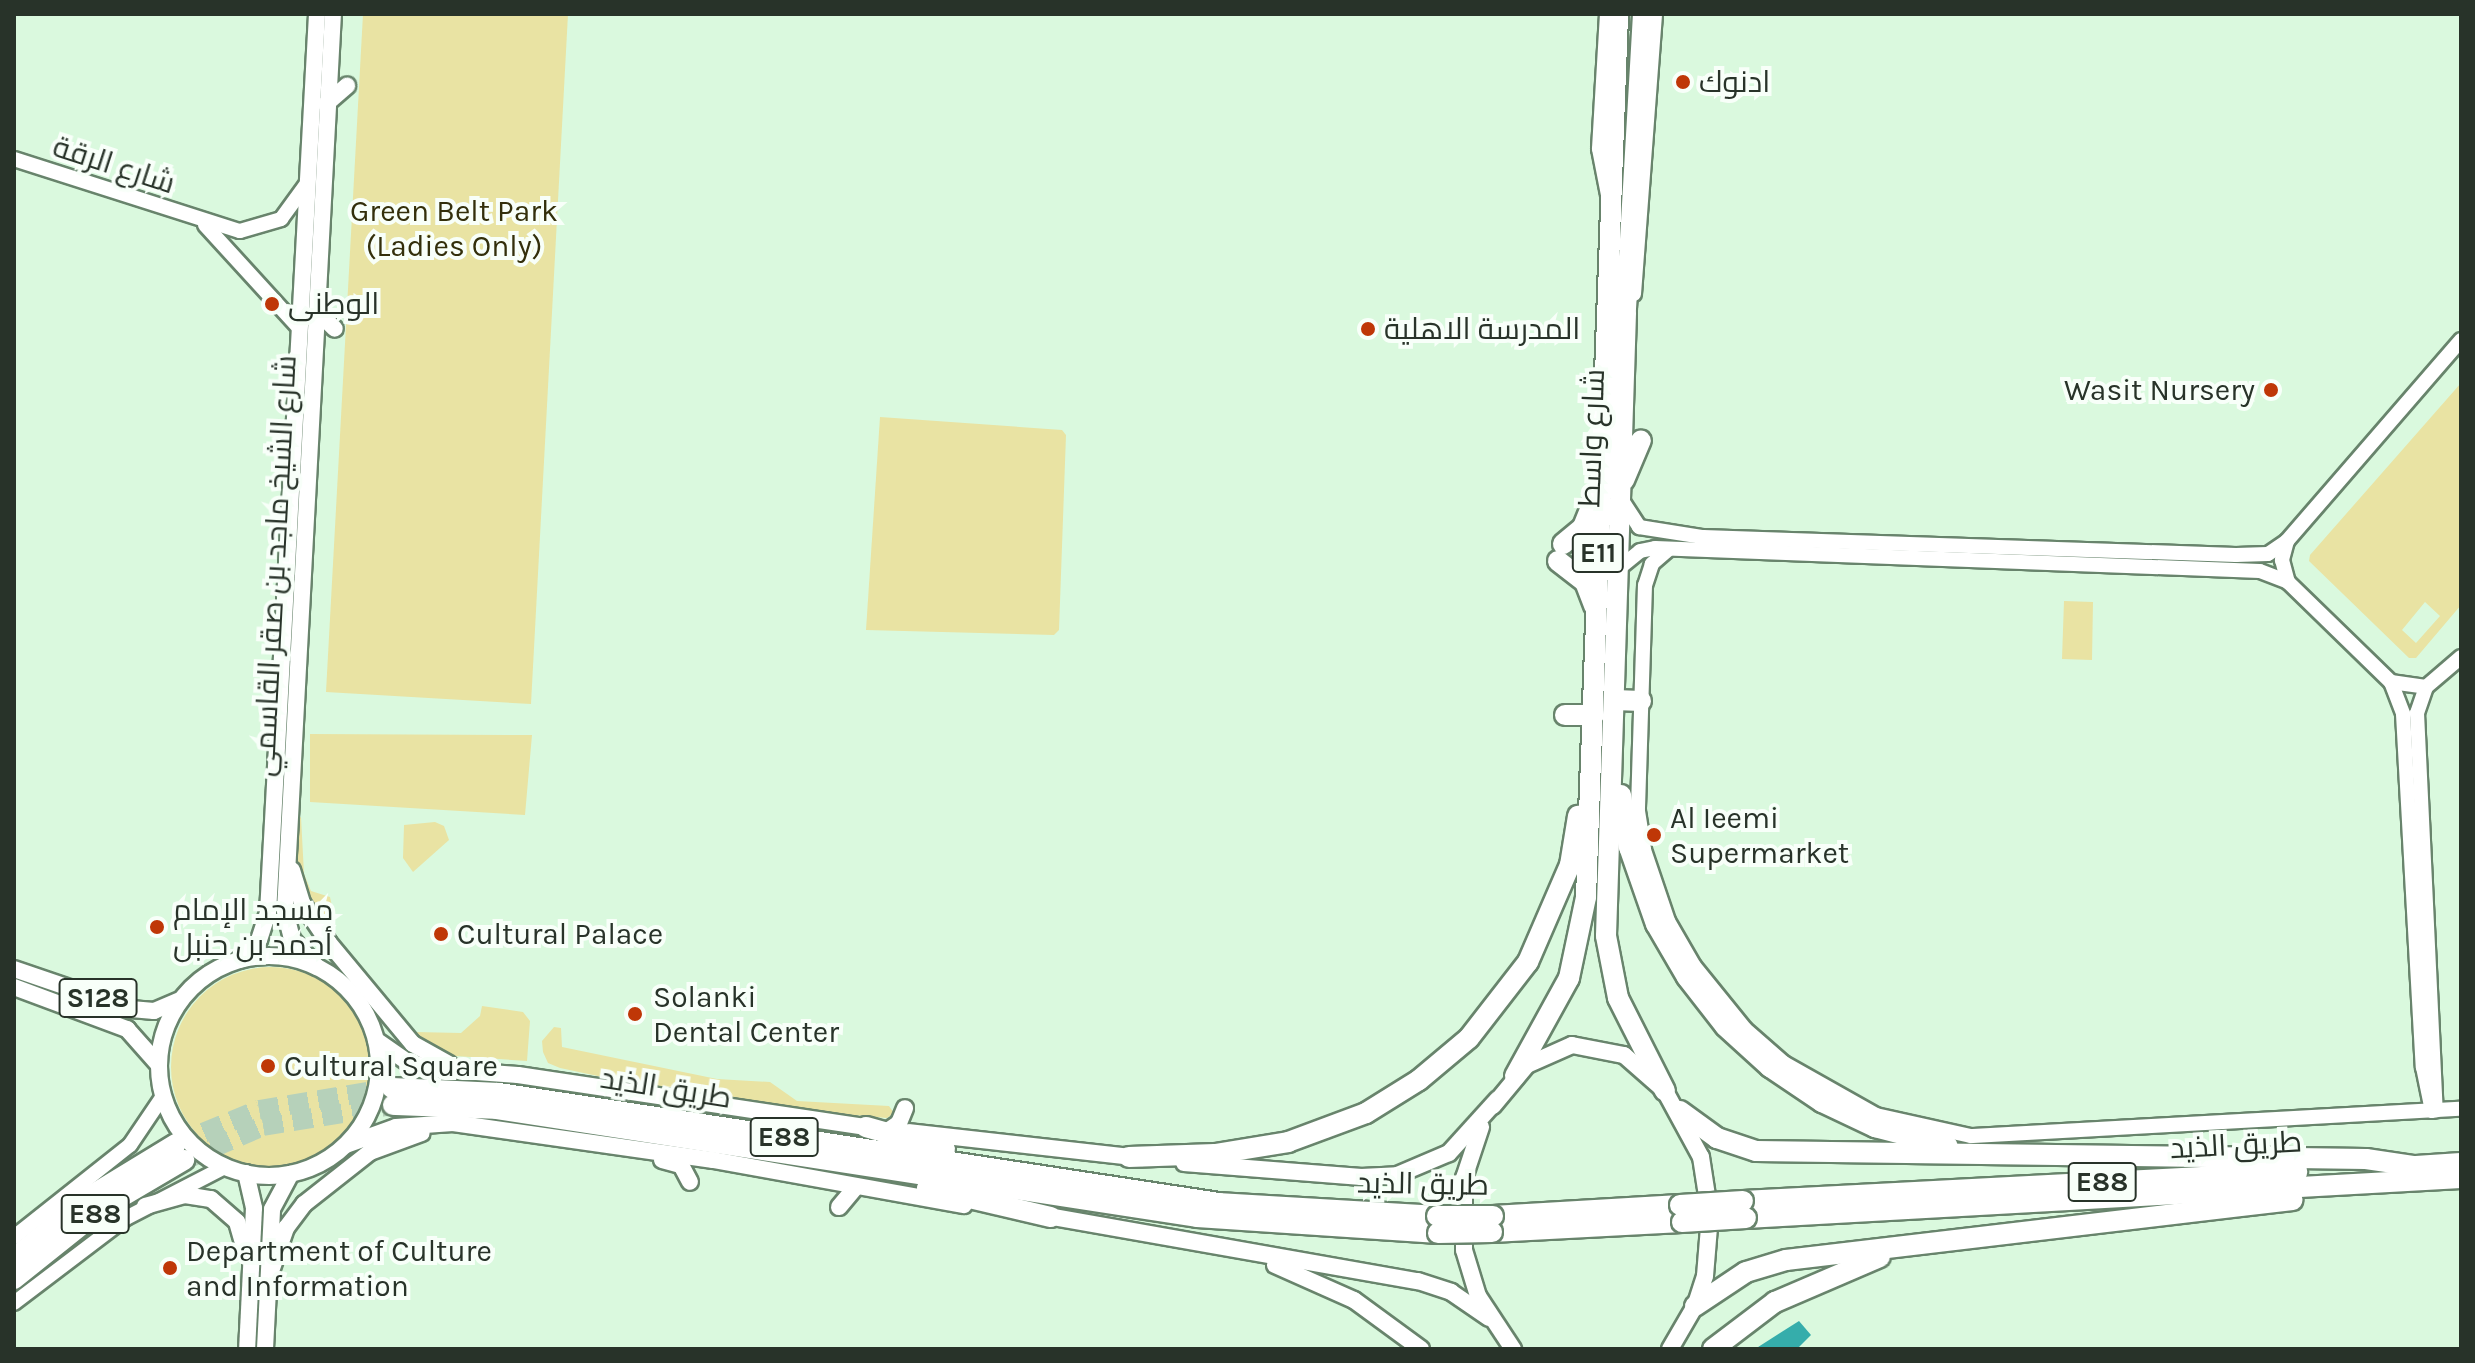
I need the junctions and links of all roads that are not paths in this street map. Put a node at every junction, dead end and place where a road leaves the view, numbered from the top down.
1 (317, 14) edge
2 (333, 14) edge
3 (1643, 14) edge
4 (1655, 14) edge
5 (1610, 16) edge
6 (316, 32) junction
7 (1597, 37) dead end
8 (330, 58) junction
9 (347, 86) dead end
10 (326, 104) junction
11 (14, 159) edge
12 (309, 182) junction
13 (198, 220) junction
14 (317, 311) junction
15 (1626, 313) junction
16 (300, 329) junction
17 (335, 329) dead end
18 (2461, 340) edge
19 (1641, 440) dead end
20 (1600, 483) junction
21 (1620, 491) junction
22 (1691, 536) junction
23 (2287, 541) junction
24 (1671, 549) junction
25 (288, 551) junction
26 (2236, 555) junction
27 (1618, 569) junction
28 (2202, 569) junction
29 (2288, 582) junction
30 (303, 598) junction
31 (1597, 613) junction
32 (2461, 657) edge
33 (2391, 682) junction
34 (2426, 687) junction
35 (1615, 700) junction
36 (1641, 701) junction
37 (1565, 715) dead end
38 (1594, 715) junction
39 (2412, 737) junction
40 (1594, 742) junction
41 (1613, 762) junction
42 (289, 847) junction
43 (239, 960) junction
44 (317, 967) junction
45 (14, 969) edge
46 (14, 987) edge
47 (182, 1000) junction
48 (376, 1040) junction
49 (159, 1065) junction
50 (2431, 1067) junction
51 (470, 1070) junction
52 (1515, 1076) junction
53 (1665, 1091) junction
54 (163, 1096) junction
55 (1497, 1100) junction
56 (905, 1108) dead end
57 (2461, 1109) edge
58 (1680, 1111) junction
59 (2434, 1111) junction
60 (2408, 1113) junction
61 (494, 1127) junction
62 (866, 1127) junction
63 (889, 1130) junction
64 (346, 1145) junction
65 (647, 1151) junction
66 (776, 1152) junction
67 (1999, 1156) junction
68 (1129, 1157) junction
69 (2461, 1163) edge
70 (2414, 1166) junction
71 (225, 1167) junction
72 (246, 1173) junction
73 (291, 1174) junction
74 (2461, 1178) edge
75 (690, 1182) dead end
76 (1076, 1182) junction
77 (2386, 1182) junction
78 (856, 1187) junction
79 (145, 1206) junction
80 (839, 1207) dead end
81 (1745, 1210) junction
82 (1051, 1217) junction
83 (1438, 1224) junction
84 (14, 1237) edge
85 (1954, 1239) junction
86 (1232, 1250) junction
87 (14, 1258) edge
88 (250, 1274) junction
89 (270, 1274) junction
90 (14, 1279) edge
91 (14, 1303) edge
92 (1695, 1306) junction
93 (1489, 1318) junction
94 (247, 1349) edge
95 (265, 1349) edge
96 (1421, 1349) edge
97 (1513, 1349) edge
98 (1670, 1349) edge
99 (1713, 1349) edge

1 - 6 main road, شارع الشيخ ماجد بن صقر القاسمي
2 - 8 main road, شارع الشيخ ماجد بن صقر القاسمي
3 - 15 highway, شارع واسط / E11
4 - 15 street
5 - 7 street
5 - 20 highway, شارع واسط / E11
6 - 8 main road
6 - 12 main road, شارع الشيخ ماجد بن صقر القاسمي
8 - 10 main road, شارع الشيخ ماجد بن صقر القاسمي
9 - 10 main road
10 - 14 main road, شارع الشيخ ماجد بن صقر القاسمي
11 - 13 street, شارع الرقة
12 - 13 street, شارع الرقة
12 - 16 main road, شارع الشيخ ماجد بن صقر القاسمي
13 - 16 street, شارع الرقة
14 - 17 main road
14 - 30 main road, شارع الشيخ ماجد بن صقر القاسمي
15 - 21 highway, شارع واسط / E11
16 - 25 main road, شارع الشيخ ماجد بن صقر القاسمي
18 - 23 street
19 - 21 highway
20 - 31 highway, شارع واسط / E11
20 - 31 highway
21 - 22 street
21 - 27 highway, شارع واسط / E11
22 - 24 street
22 - 26 street
23 - 26 street
23 - 29 street
24 - 27 street
24 - 28 street
24 - 36 street
25 - 30 main road
25 - 43 main road, شارع الشيخ ماجد بن صقر القاسمي
26 - 28 street
27 - 35 highway, شارع واسط / E11
28 - 29 street
29 - 33 street
30 - 42 main road, شارع الشيخ ماجد بن صقر القاسمي
31 - 38 highway, شارع واسط / E11
32 - 34 street
33 - 34 street
33 - 39 street
34 - 39 street
35 - 36 highway
35 - 41 highway, شارع واسط / E11
36 - 60 street
37 - 38 highway
38 - 40 highway, شارع واسط / E11
39 - 50 street
40 - 52 highway, شارع واسط / E11
40 - 68 highway
41 - 53 highway, شارع واسط / E11
41 - 67 highway
42 - 44 main road, شارع الشيخ ماجد بن صقر القاسمي
42 - 51 main road
43 - 44 main road
43 - 47 main road
44 - 48 main road
45 - 47 main road, S128
46 - 49 main road, S128
47 - 49 main road
48 - 51 main road
48 - 64 main road
49 - 54 main road
50 - 57 street
50 - 59 street
50 - 60 street
51 - 62 main road
52 - 53 main road
52 - 55 main road
53 - 58 main road
54 - 71 main road
54 - 84 street
55 - 68 main road
55 - 93 main road
56 - 63 main road
57 - 59 street
58 - 67 highway
58 - 92 main road
59 - 60 street
61 - 64 main road
61 - 65 main road
61 - 89 main road
62 - 63 main road
62 - 76 highway
63 - 68 main road
64 - 73 main road
65 - 75 main road
65 - 78 main road
66 - 76 highway, طريق الذيد / E88
66 - 82 highway
66 - 83 highway, طريق الذيد / E88
67 - 70 highway
69 - 70 highway, طريق الذيد / E88
70 - 81 highway, طريق الذيد / E88
71 - 72 main road
71 - 79 street
72 - 73 main road
72 - 88 main road
73 - 89 main road
74 - 77 highway, طريق الذيد / E88
76 - 83 highway, طريق الذيد / E88
77 - 81 highway, طريق الذيد / E88
77 - 85 highway
78 - 80 main road
78 - 82 main road
79 - 88 main road
79 - 91 street
81 - 83 highway, طريق الذيد / E88, bridge
82 - 86 main road
85 - 92 highway
85 - 99 highway
86 - 93 main road
86 - 96 main road
87 - 90 highway, E88
88 - 94 main road
89 - 95 main road
92 - 98 main road
93 - 97 main road

